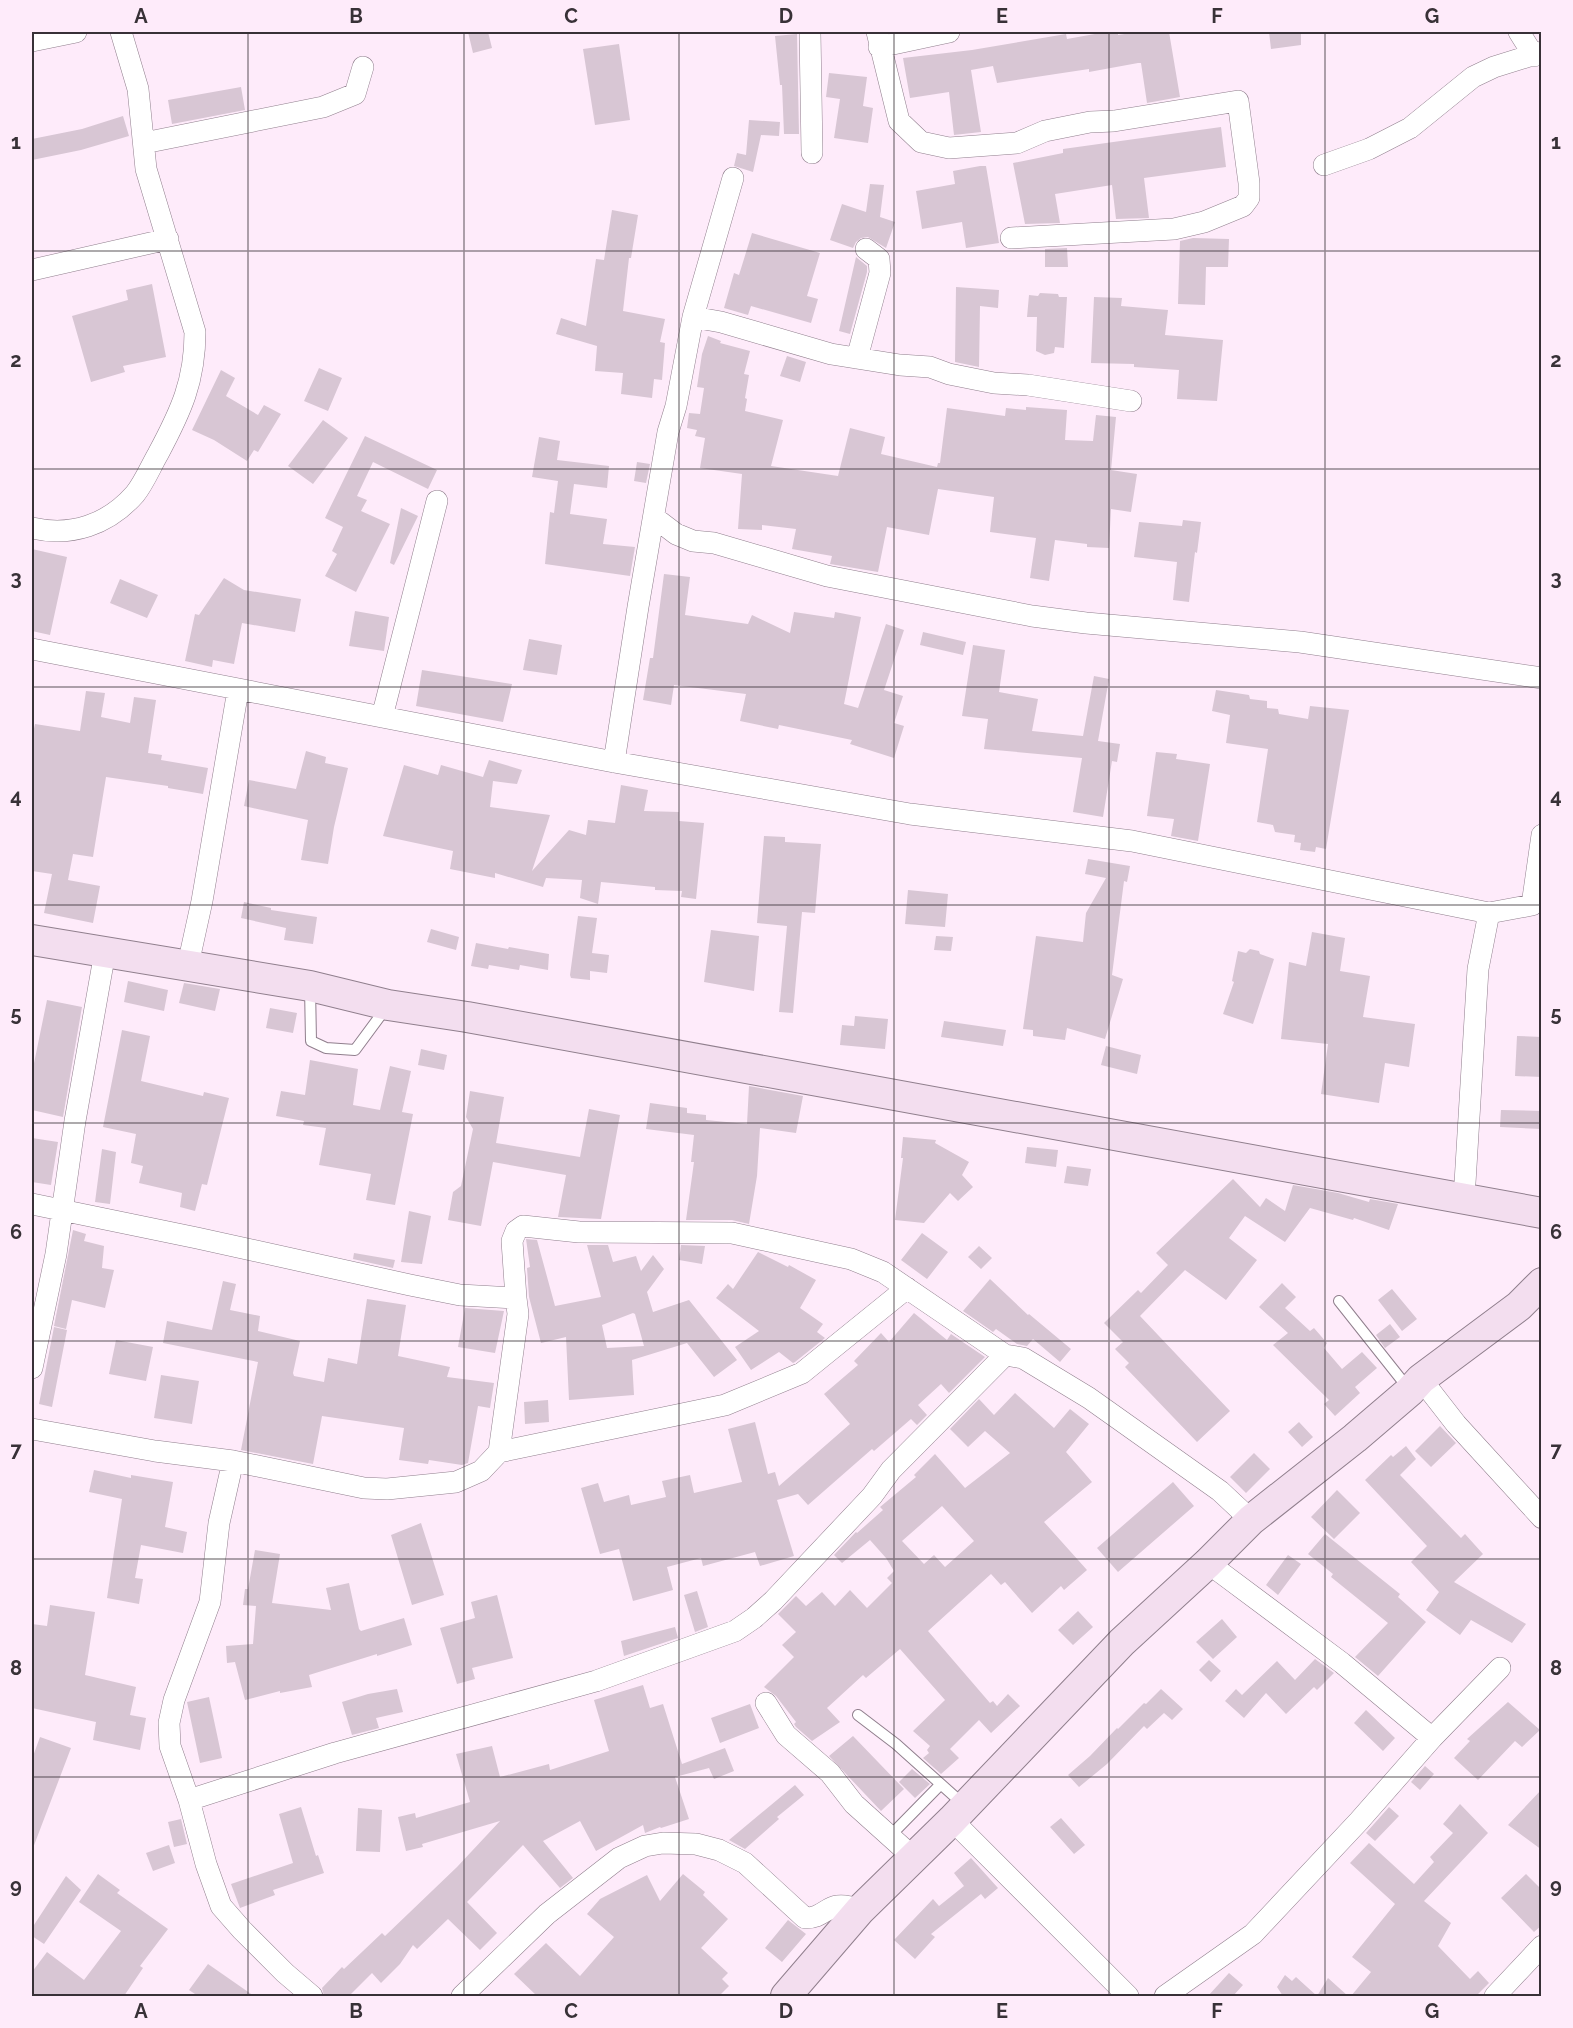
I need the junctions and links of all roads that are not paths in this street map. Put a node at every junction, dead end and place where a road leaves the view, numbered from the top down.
1 (76, 32) edge
2 (121, 32) edge
3 (810, 32) edge
4 (949, 32) edge
5 (1519, 32) edge
6 (878, 39) edge
7 (32, 41) edge
8 (1538, 54) edge
9 (363, 68) dead end
10 (144, 143) junction
11 (812, 153) dead end
12 (1324, 165) dead end
13 (733, 178) dead end
14 (1011, 238) dead end
15 (168, 239) junction
16 (866, 249) dead end
17 (32, 270) edge
18 (693, 317) junction
19 (857, 358) junction
20 (1131, 401) dead end
21 (437, 501) dead end
22 (655, 518) junction
23 (32, 528) edge
24 (32, 649) edge
25 (1542, 678) edge
26 (238, 690) junction
27 (382, 717) junction
28 (614, 762) junction
29 (1542, 835) edge
30 (1537, 903) edge
31 (1489, 912) junction
32 (32, 925) edge
33 (32, 940) edge
34 (191, 951) junction
35 (105, 952) junction
36 (310, 987) junction
37 (388, 1005) junction
38 (874, 1083) junction
39 (1465, 1183) junction
40 (32, 1204) edge
41 (61, 1211) junction
42 (1540, 1212) edge
43 (1542, 1262) edge
44 (1542, 1283) edge
45 (907, 1288) junction
46 (516, 1298) junction
47 (1339, 1301) dead end
48 (1480, 1333) junction
49 (1005, 1355) junction
50 (32, 1368) edge
51 (1415, 1385) junction
52 (32, 1429) edge
53 (499, 1452) junction
54 (233, 1461) junction
55 (1542, 1518) edge
56 (1251, 1520) junction
57 (1208, 1563) junction
58 (1500, 1668) dead end
59 (766, 1703) dead end
60 (858, 1715) dead end
61 (1432, 1738) junction
62 (940, 1785) junction
63 (189, 1800) junction
64 (959, 1813) junction
65 (890, 1836) junction
66 (914, 1857) junction
67 (860, 1910) junction
68 (1542, 1946) edge
69 (312, 1996) edge
70 (462, 1996) edge
71 (786, 1996) edge
72 (1128, 1996) edge
73 (1165, 1996) edge
74 (1495, 1996) edge

1 - 7 street
2 - 10 street
3 - 11 street
4 - 6 street
5 - 8 street
6 - 14 street
8 - 12 street
9 - 10 street
10 - 15 street
13 - 18 street
15 - 17 street
15 - 23 street
16 - 19 street
18 - 19 street
18 - 22 street
19 - 20 street
21 - 27 street
22 - 25 street
22 - 28 street
24 - 26 street
26 - 27 street
26 - 34 street
27 - 28 street
28 - 31 street
29 - 30 street
30 - 31 street
31 - 39 street
32 - 34 main road
33 - 35 main road
34 - 38 main road
35 - 36 main road
35 - 41 street
36 - 37 main road
36 - 37 lane
37 - 38 main road
38 - 39 main road
38 - 42 main road
39 - 42 main road
40 - 41 street
41 - 46 street
41 - 50 street
43 - 48 main road
44 - 48 main road
45 - 46 street
45 - 49 street
45 - 53 street
46 - 53 street
47 - 51 lane
48 - 51 main road
49 - 56 street
49 - 63 street
51 - 55 street
51 - 56 main road
52 - 54 street
53 - 54 street
54 - 63 street
56 - 57 main road
57 - 61 street
57 - 64 main road
58 - 61 street
59 - 65 street
60 - 62 lane
61 - 73 street
62 - 64 lane
62 - 65 lane
63 - 69 street
64 - 66 main road
64 - 72 street
65 - 66 street
66 - 67 main road
67 - 70 street
67 - 71 main road
68 - 74 street

